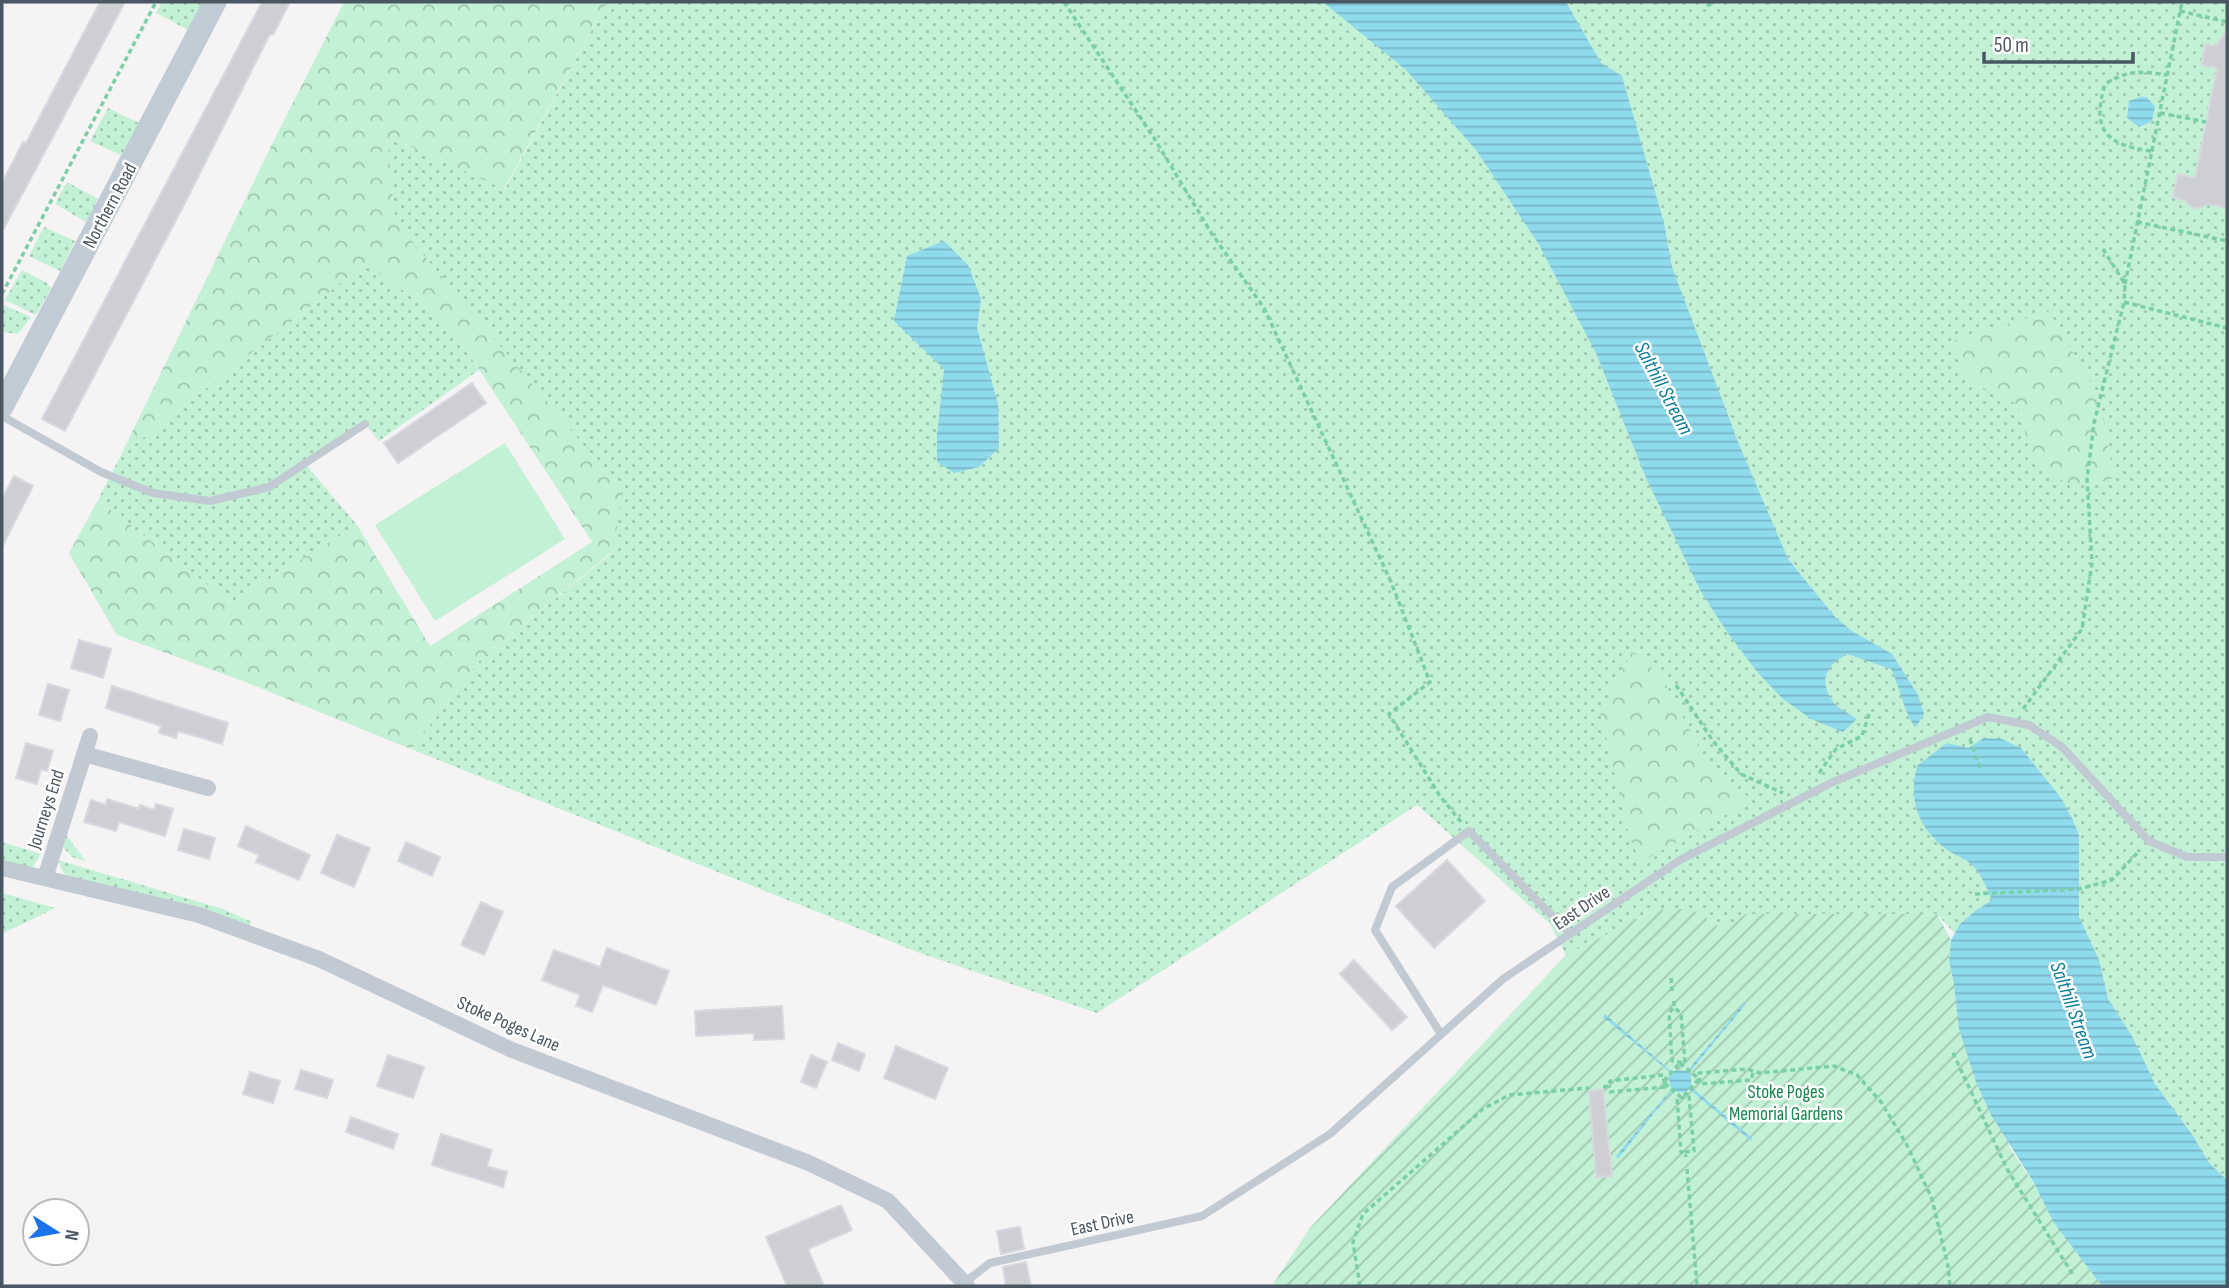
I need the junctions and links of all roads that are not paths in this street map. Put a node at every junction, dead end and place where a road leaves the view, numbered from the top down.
1 (215, 2) edge
2 (2, 407) edge
3 (2, 416) edge
4 (365, 424) dead end
5 (90, 736) dead end
6 (84, 754) junction
7 (208, 788) dead end
8 (2227, 857) edge
9 (2, 868) edge
10 (45, 877) junction
11 (1570, 934) junction
12 (1441, 1034) junction
13 (965, 1285) edge

1 - 2 street, Northern Road
3 - 4 lane
5 - 6 street, Journeys End
6 - 7 street, Journeys End
6 - 10 street, Journeys End
8 - 11 lane, East Drive
9 - 10 street, Stoke Poges Lane
10 - 13 street, Stoke Poges Lane
11 - 12 lane, East Drive
11 - 12 lane
12 - 13 lane, East Drive

